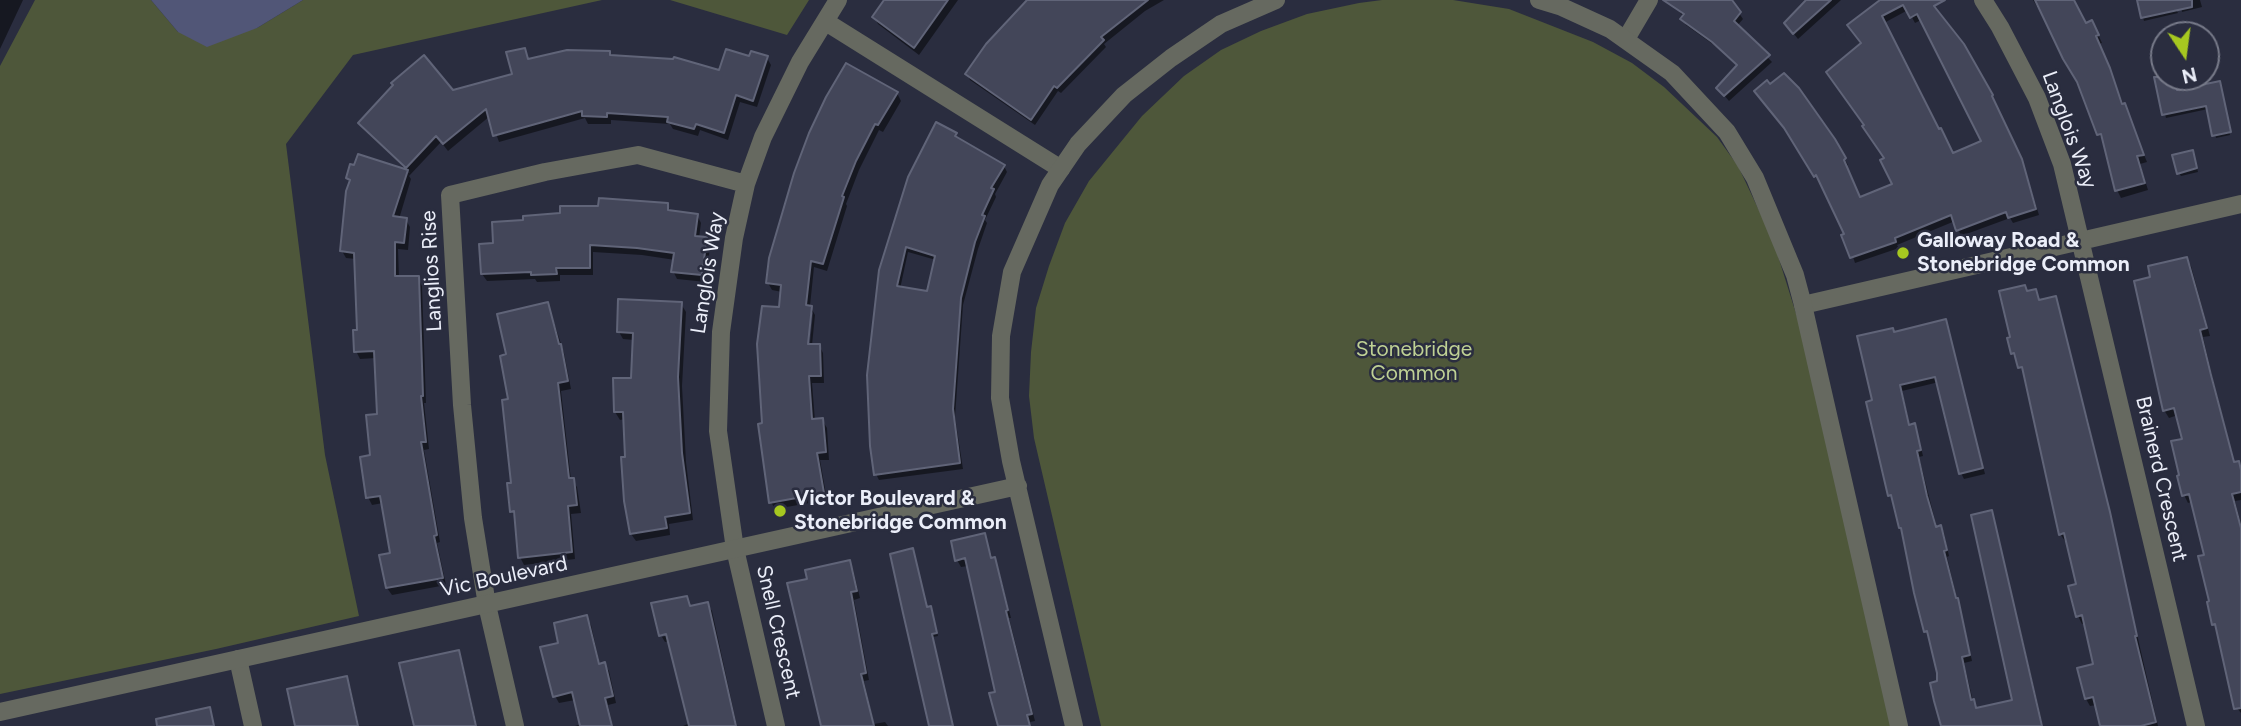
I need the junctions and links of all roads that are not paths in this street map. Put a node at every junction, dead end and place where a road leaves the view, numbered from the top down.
1 (838, 0) edge
2 (1276, 0) edge
3 (1539, 0) edge
4 (1649, 0) edge
5 (1983, 0) edge
6 (825, 22) junction
7 (1626, 38) junction
8 (1061, 169) junction
9 (746, 184) junction
10 (2241, 204) edge
11 (2081, 243) junction
12 (1803, 305) junction
13 (1018, 486) junction
14 (736, 549) junction
15 (487, 605) junction
16 (238, 659) junction
17 (0, 712) edge
18 (253, 726) edge
19 (515, 726) edge
20 (776, 726) edge
21 (1074, 726) edge
22 (1899, 726) edge
23 (2196, 726) edge

1 - 6 street, Langlois Way
2 - 8 street
3 - 7 street
4 - 7 street
5 - 11 street, Langlois Way
6 - 8 street
6 - 9 street, Langlois Way
7 - 12 street
8 - 13 street
9 - 14 street, Langlois Way
9 - 15 street, Langlios Rise
10 - 11 street
11 - 12 street
11 - 23 street, Brainerd Crescent
12 - 22 street
13 - 14 street, Vic Boulevard
13 - 21 street
14 - 15 street, Vic Boulevard
14 - 20 street, Snell Crescent
15 - 16 street, Vic Boulevard
15 - 19 street
16 - 17 street, Vic Boulevard
16 - 18 street

